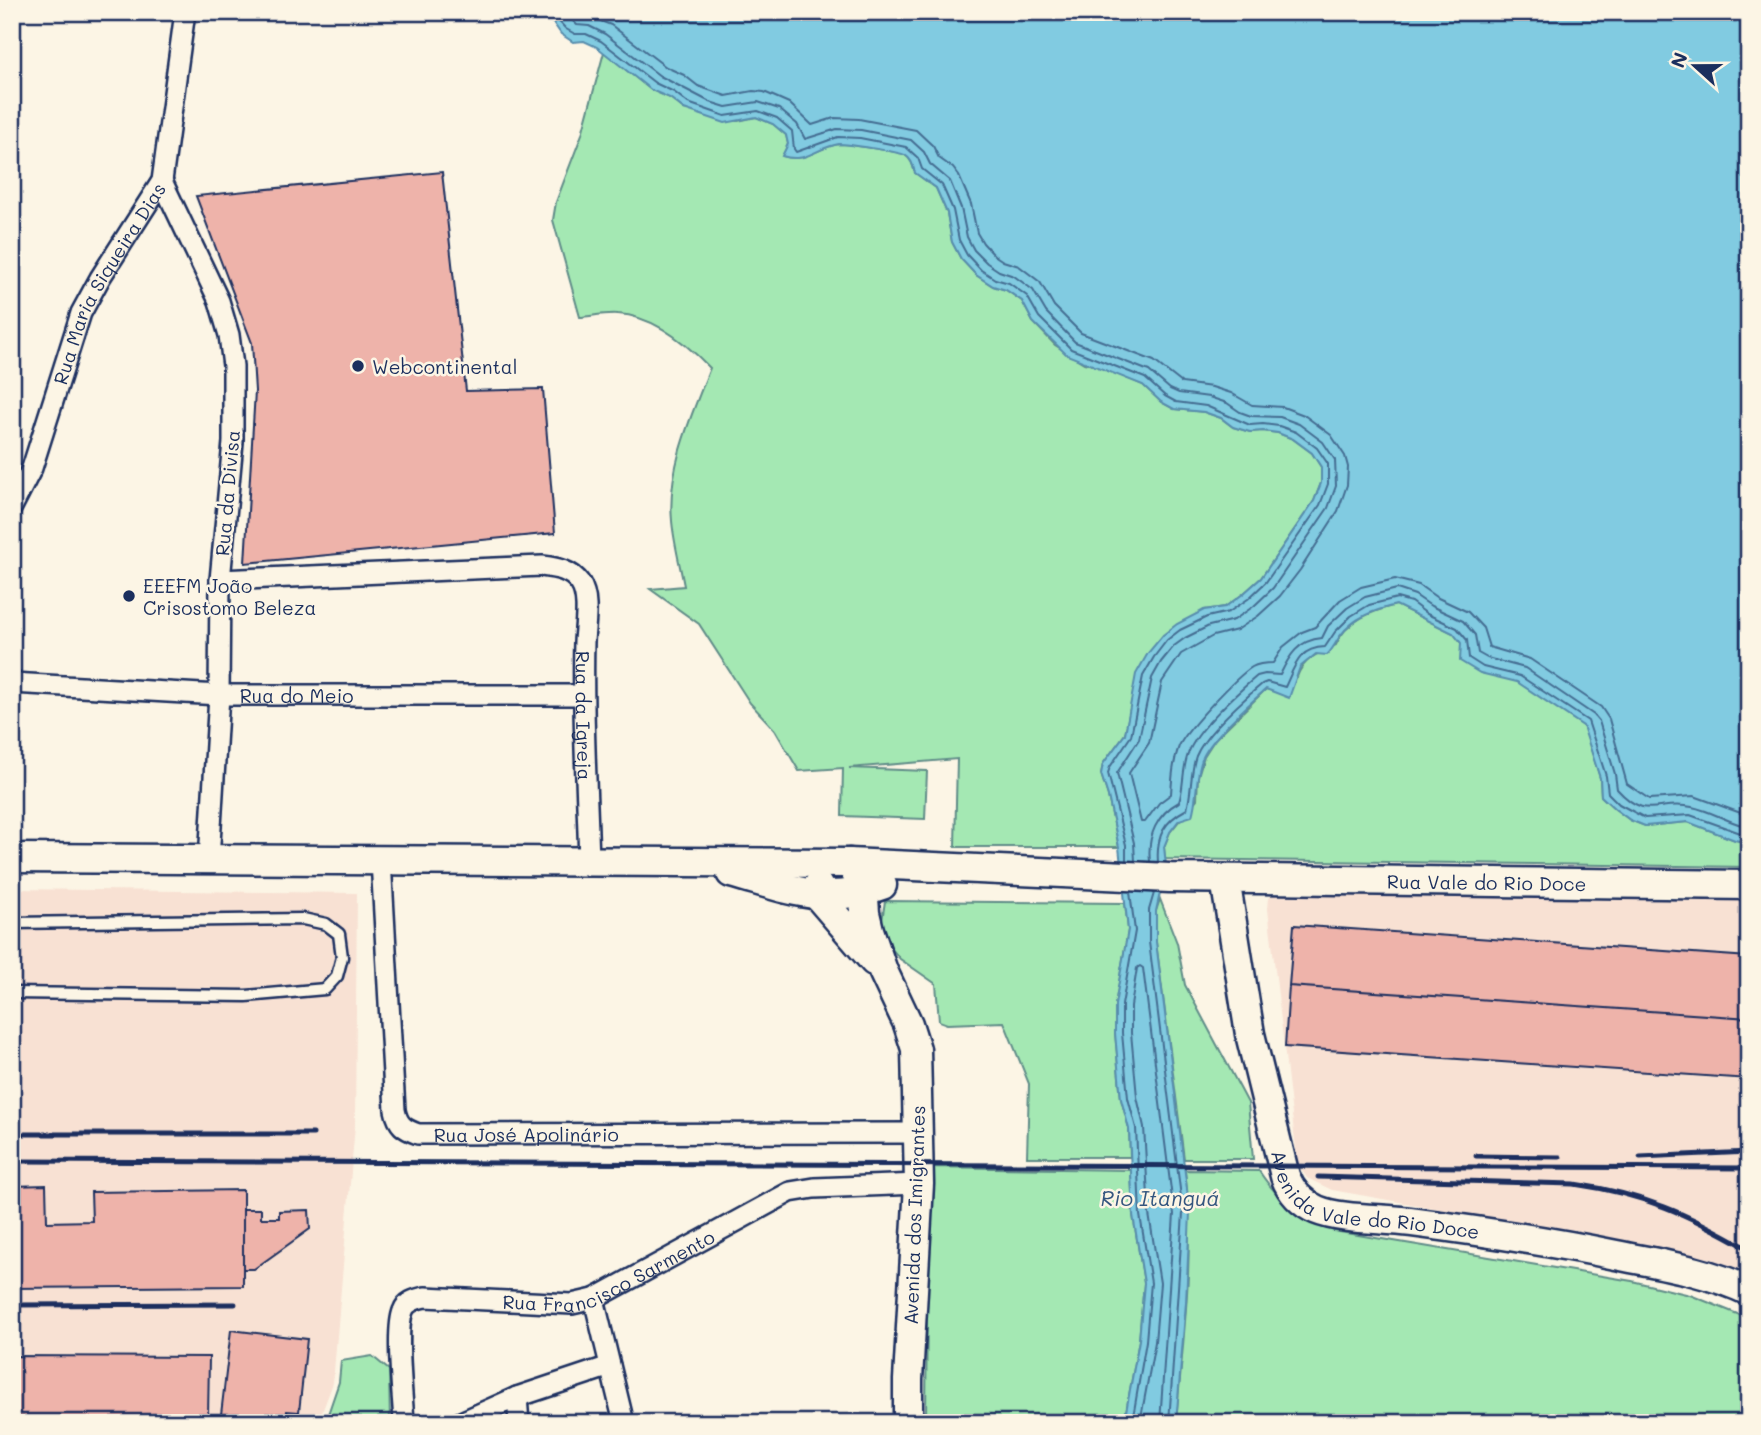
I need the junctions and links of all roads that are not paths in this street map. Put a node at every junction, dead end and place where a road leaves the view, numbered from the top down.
1 (186, 12) edge
2 (162, 181) junction
3 (12, 507) edge
4 (220, 580) junction
5 (12, 683) edge
6 (219, 695) junction
7 (583, 695) junction
8 (12, 858) edge
9 (209, 860) junction
10 (381, 860) junction
11 (589, 863) junction
12 (699, 863) junction
13 (838, 863) junction
14 (930, 866) junction
15 (1225, 879) junction
16 (1749, 885) edge
17 (864, 890) junction
18 (818, 896) junction
19 (12, 923) edge
20 (883, 971) junction
21 (12, 993) edge
22 (919, 1133) junction
23 (919, 1184) junction
24 (1749, 1291) edge
25 (594, 1299) junction
26 (610, 1366) junction
27 (517, 1397) junction
28 (404, 1423) edge
29 (459, 1423) edge
30 (519, 1423) edge
31 (624, 1423) edge
32 (908, 1423) edge

1 - 2 street, Rua Maria Siqueira Dias
2 - 3 street, Rua Maria Siqueira Dias
2 - 4 street, Rua da Divisa
4 - 6 street, Rua da Divisa
4 - 7 street, Rua da Igreja
5 - 6 street, Rua do Meio
6 - 7 street, Rua do Meio
6 - 9 street, Rua da Divisa
7 - 11 street, Rua da Igreja
8 - 9 street, Rua Vale do Rio Doce
9 - 10 street, Rua Vale do Rio Doce
10 - 11 street, Rua Vale do Rio Doce
10 - 22 street, Rua José Apolinário
11 - 12 street, Rua Vale do Rio Doce
12 - 13 street, Rua Vale do Rio Doce
12 - 18 street
13 - 14 street, Rua Vale do Rio Doce
13 - 17 street, Avenida dos Imigrantes
13 - 18 street
14 - 15 street, Rua Vale do Rio Doce
14 - 17 street
15 - 16 street, Rua Vale do Rio Doce
15 - 24 street, Avenida Vale do Rio Doce
17 - 18 street
17 - 20 street, Avenida dos Imigrantes
18 - 20 street, Avenida dos Imigrantes
19 - 21 lane
20 - 22 street, Avenida dos Imigrantes
22 - 23 street, Avenida dos Imigrantes
23 - 25 street, Rua Francisco Sarmento
23 - 32 street, Avenida dos Imigrantes
25 - 26 street
25 - 28 street, Rua Francisco Sarmento
26 - 27 street
26 - 31 street
27 - 29 street
27 - 30 street

